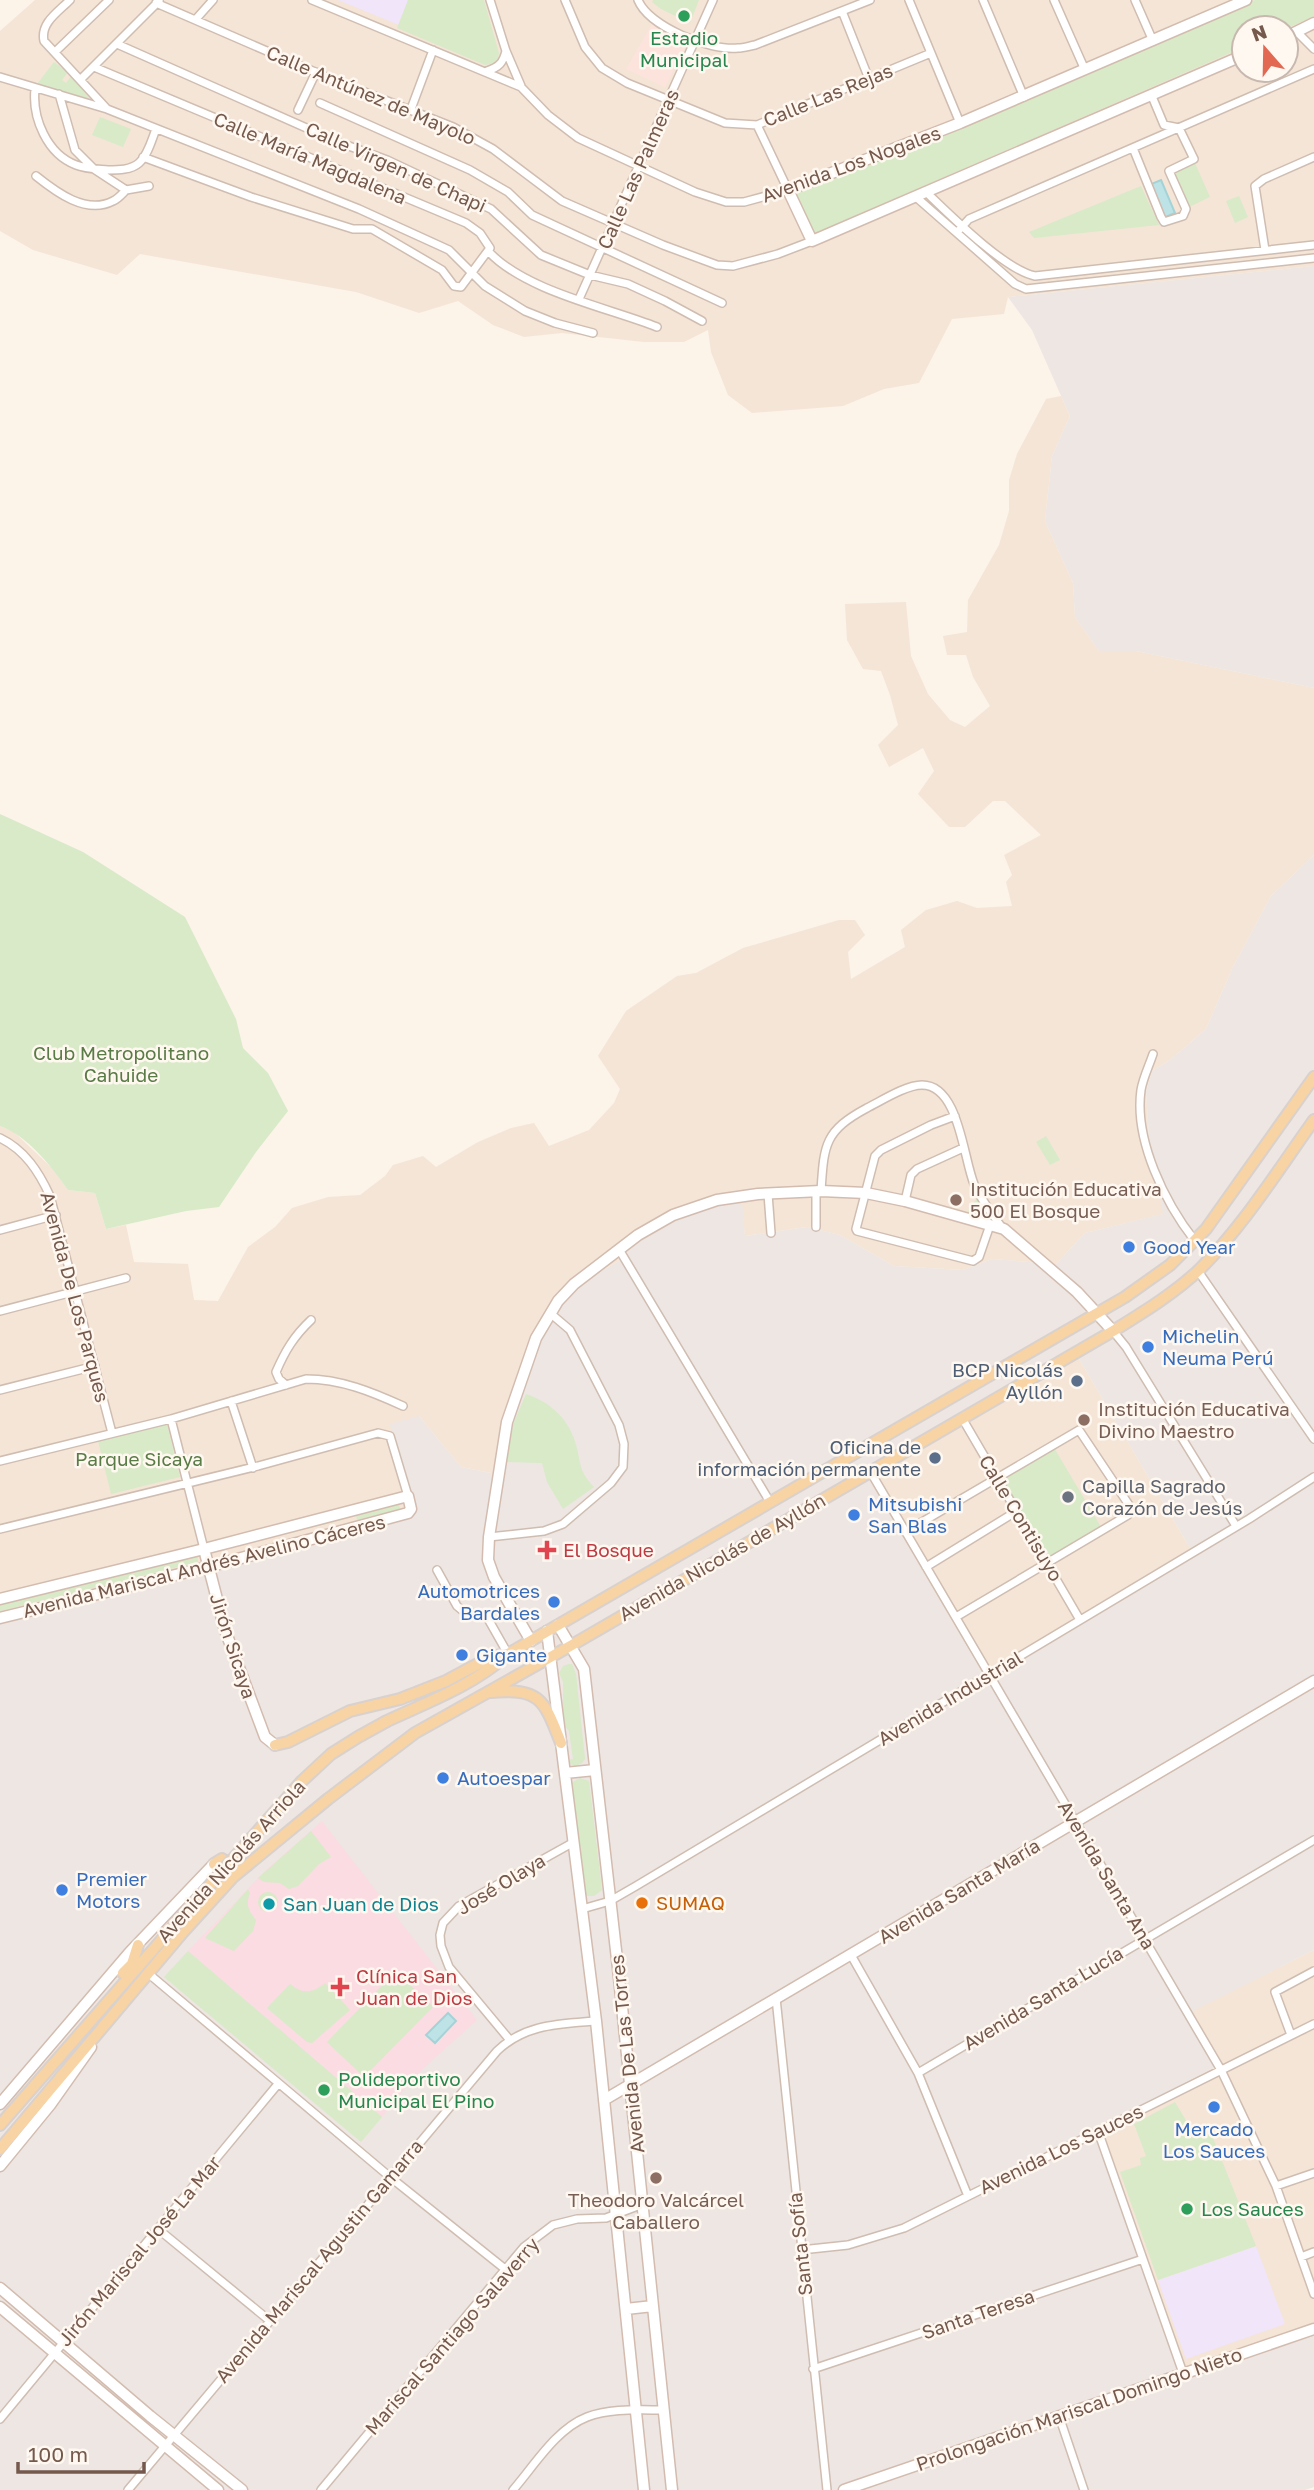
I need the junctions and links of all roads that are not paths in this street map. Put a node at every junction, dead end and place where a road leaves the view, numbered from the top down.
1 (70, 0) edge
2 (109, 0) edge
3 (213, 0) edge
4 (312, 0) edge
5 (490, 0) edge
6 (565, 0) edge
7 (638, 0) edge
8 (713, 0) edge
9 (870, 0) edge
10 (909, 0) edge
11 (983, 0) edge
12 (1055, 0) edge
13 (1135, 0) edge
14 (1246, 0) edge
15 (158, 1) edge
16 (842, 11) junction
17 (196, 19) junction
18 (1300, 35) edge
19 (1153, 40) junction
20 (695, 41) junction
21 (117, 44) junction
22 (433, 50) junction
23 (1314, 50) edge
24 (506, 51) junction
25 (55, 52) junction
26 (931, 53) junction
27 (1230, 61) edge
28 (94, 67) junction
29 (1314, 69) edge
30 (1085, 70) junction
31 (487, 71) junction
32 (316, 72) junction
33 (0, 77) edge
34 (869, 79) junction
35 (80, 80) junction
36 (521, 87) junction
37 (36, 89) junction
38 (58, 94) junction
39 (1151, 94) junction
40 (1024, 96) junction
41 (668, 100) junction
42 (320, 103) dead end
43 (107, 109) junction
44 (411, 109) junction
45 (298, 110) dead end
46 (960, 123) junction
47 (757, 125) junction
48 (1179, 128) junction
49 (156, 129) junction
50 (1133, 148) junction
51 (144, 157) junction
52 (1314, 157) edge
53 (638, 167) junction
54 (94, 169) junction
55 (36, 176) dead end
56 (149, 186) dead end
57 (126, 190) junction
58 (788, 190) junction
59 (926, 192) junction
60 (916, 197) junction
61 (613, 223) junction
62 (960, 230) junction
63 (812, 241) junction
64 (1314, 245) edge
65 (602, 248) junction
66 (1265, 250) junction
67 (488, 251) junction
68 (1314, 258) edge
69 (471, 271) junction
70 (590, 275) junction
71 (579, 299) junction
72 (722, 303) dead end
73 (702, 321) dead end
74 (657, 327) dead end
75 (593, 333) dead end
76 (1153, 1054) dead end
77 (1314, 1077) edge
78 (954, 1116) junction
79 (1314, 1120) edge
80 (0, 1138) edge
81 (963, 1148) junction
82 (818, 1191) junction
83 (768, 1194) junction
84 (866, 1194) junction
85 (905, 1201) junction
86 (56, 1215) junction
87 (990, 1225) junction
88 (816, 1227) dead end
89 (1004, 1229) junction
90 (0, 1230) edge
91 (771, 1233) dead end
92 (1195, 1241) junction
93 (620, 1251) junction
94 (1198, 1271) junction
95 (126, 1278) dead end
96 (75, 1293) junction
97 (0, 1311) edge
98 (550, 1313) junction
99 (1098, 1313) junction
100 (311, 1320) dead end
101 (1113, 1331) junction
102 (95, 1366) junction
103 (286, 1385) junction
104 (0, 1390) edge
105 (231, 1401) junction
106 (403, 1406) dead end
107 (962, 1418) junction
108 (171, 1419) junction
109 (113, 1433) junction
110 (1314, 1439) edge
111 (0, 1461) edge
112 (253, 1468) junction
113 (869, 1471) junction
114 (1314, 1477) edge
115 (997, 1478) junction
116 (188, 1482) junction
117 (408, 1496) junction
118 (769, 1502) junction
119 (1017, 1511) junction
120 (348, 1512) junction
121 (1236, 1525) junction
122 (353, 1528) junction
123 (0, 1529) edge
124 (905, 1532) junction
125 (489, 1537) junction
126 (204, 1549) junction
127 (1047, 1562) junction
128 (208, 1567) junction
129 (926, 1567) junction
130 (437, 1570) dead end
131 (0, 1599) edge
132 (0, 1618) edge
133 (956, 1618) junction
134 (1080, 1620) junction
135 (558, 1625) junction
136 (547, 1631) junction
137 (531, 1641) junction
138 (572, 1645) junction
139 (508, 1654) junction
140 (551, 1657) junction
141 (989, 1675) junction
142 (1314, 1681) edge
143 (488, 1692) junction
144 (561, 1744) junction
145 (275, 1745) joint
146 (595, 1770) junction
147 (565, 1773) junction
148 (1075, 1822) junction
149 (1314, 1840) edge
150 (573, 1842) junction
151 (214, 1864) joint
152 (239, 1871) junction
153 (610, 1901) junction
154 (582, 1909) junction
155 (1144, 1938) junction
156 (138, 1945) junction
157 (851, 1955) junction
158 (1314, 1971) edge
159 (149, 1974) junction
160 (775, 1998) junction
161 (114, 2017) junction
162 (596, 2021) junction
163 (1314, 2024) edge
164 (1291, 2035) junction
165 (509, 2039) junction
166 (52, 2065) junction
167 (1221, 2070) junction
168 (918, 2073) junction
169 (278, 2084) junction
170 (629, 2085) junction
171 (604, 2100) junction
172 (0, 2104) edge
173 (0, 2125) edge
174 (1098, 2132) junction
175 (0, 2150) edge
176 (0, 2166) edge
177 (1314, 2173) edge
178 (390, 2177) junction
179 (1276, 2186) junction
180 (968, 2196) junction
181 (643, 2204) junction
182 (616, 2216) junction
183 (158, 2229) junction
184 (801, 2250) junction
185 (1314, 2252) edge
186 (1301, 2256) junction
187 (1143, 2259) junction
188 (505, 2269) junction
189 (0, 2288) edge
190 (1314, 2294) edge
191 (0, 2306) edge
192 (653, 2306) junction
193 (26, 2309) junction
194 (626, 2309) junction
195 (17, 2320) junction
196 (270, 2321) junction
197 (1314, 2329) edge
198 (64, 2342) junction
199 (55, 2352) junction
200 (94, 2367) junction
201 (813, 2369) junction
202 (1183, 2373) junction
203 (85, 2377) junction
204 (636, 2410) junction
205 (663, 2410) junction
206 (150, 2416) junction
207 (1059, 2416) junction
208 (0, 2419) edge
209 (141, 2426) junction
210 (175, 2435) junction
211 (166, 2446) junction
212 (128, 2490) edge
213 (218, 2490) edge
214 (241, 2490) edge
215 (321, 2490) edge
216 (513, 2490) edge
217 (644, 2490) edge
218 (672, 2490) edge
219 (827, 2490) edge
220 (844, 2490) edge
221 (1084, 2490) edge

1 - 25 street
2 - 25 street
3 - 17 street
4 - 22 street, Avenida Los Nogales
5 - 24 street
6 - 41 street, Calle Las Rejas
7 - 20 street
8 - 20 street, Calle Las Palmeras
9 - 16 street
10 - 26 street
11 - 40 street
12 - 30 street
13 - 19 street
14 - 19 street, Avenida Los Nogales
15 - 17 street, Calle Antúnez de Mayolo
15 - 21 street
16 - 20 street
16 - 34 street
17 - 32 street, Calle Antúnez de Mayolo
18 - 23 street
19 - 30 street, Avenida Los Nogales
20 - 41 street, Calle Las Palmeras
21 - 28 street
21 - 70 street, Calle Virgen de Chapi
22 - 31 street, Avenida Los Nogales
22 - 44 street
24 - 31 street
24 - 36 street
25 - 35 street
26 - 34 street, Calle Las Rejas
26 - 46 street
27 - 39 street
28 - 35 street
28 - 67 street, Calle María Magdalena
29 - 48 street
30 - 40 street, Avenida Los Nogales
31 - 36 street, Avenida Los Nogales
32 - 44 street, Calle Antúnez de Mayolo
32 - 45 street
33 - 37 street
34 - 47 street, Calle Las Rejas
35 - 43 street
36 - 53 street, Avenida Los Nogales
37 - 38 street
37 - 54 street
38 - 43 street
38 - 54 street
39 - 48 street
39 - 59 street
40 - 46 street, Avenida Los Nogales
41 - 47 street, Calle Las Rejas
41 - 53 street, Calle Las Palmeras
42 - 65 street, Calle Virgen de Chapi
43 - 49 street
44 - 61 street, Calle Antúnez de Mayolo
46 - 58 street, Avenida Los Nogales
47 - 58 street
48 - 50 street
48 - 50 street
49 - 51 street
49 - 69 street
50 - 62 street
51 - 54 street
51 - 69 street
52 - 66 street
53 - 58 street, Avenida Los Nogales
53 - 61 street, Calle Las Palmeras
54 - 57 street
55 - 57 street
56 - 57 street
58 - 63 street
59 - 60 street
59 - 62 street
60 - 62 street
60 - 63 street
61 - 63 street, Calle Antúnez de Mayolo
61 - 65 street, Calle Las Palmeras
62 - 66 street
62 - 68 street
64 - 66 street
65 - 70 street, Calle Las Palmeras
65 - 72 street, Calle Virgen de Chapi
67 - 69 street
67 - 71 street, Calle María Magdalena
69 - 75 street
70 - 71 street, Calle Las Palmeras
70 - 73 street, Calle Virgen de Chapi
71 - 74 street, Calle María Magdalena
76 - 92 street
77 - 92 main road, Avenida Nicolás de Ayllón
78 - 81 street
78 - 82 street
78 - 84 street
79 - 94 main road, Avenida Nicolás de Ayllón
80 - 86 street, Avenida De Los Parques
81 - 85 street
81 - 89 street
82 - 83 street
82 - 84 street
82 - 88 street
83 - 91 street
83 - 93 street
84 - 85 street
84 - 87 street
85 - 87 street
86 - 90 street
86 - 96 street, Avenida De Los Parques
87 - 89 street
89 - 99 street
92 - 99 main road, Avenida Nicolás de Ayllón
93 - 98 street
93 - 118 street
94 - 101 main road, Avenida Nicolás de Ayllón
94 - 110 street
95 - 96 street
96 - 97 street
96 - 102 street, Avenida De Los Parques
98 - 125 street
98 - 125 street
99 - 101 street
99 - 118 main road, Avenida Nicolás de Ayllón
100 - 103 street
101 - 107 main road, Avenida Nicolás de Ayllón
101 - 121 street
102 - 104 street
102 - 109 street, Avenida De Los Parques
103 - 105 street
103 - 106 street
105 - 108 street
105 - 112 street
107 - 113 main road, Avenida Nicolás de Ayllón
107 - 115 street, Calle Contisuyo
108 - 109 street
108 - 116 street, Jirón Sicaya
109 - 111 street
112 - 116 street
112 - 117 street
113 - 124 street, Avenida Santa Ana
113 - 138 main road, Avenida Nicolás de Ayllón
114 - 121 street, Avenida Industrial
115 - 119 street, Calle Contisuyo
115 - 124 street
115 - 127 street
116 - 123 street
116 - 126 street, Jirón Sicaya
117 - 120 street, Avenida Mariscal Andrés Avelino Cáceres
117 - 122 street, Avenida Mariscal Andrés Avelino Cáceres
118 - 135 main road, Avenida Nicolás de Ayllón
119 - 127 street, Calle Contisuyo
119 - 129 street
120 - 122 street
120 - 126 street, Avenida Mariscal Andrés Avelino Cáceres
121 - 134 street, Avenida Industrial
122 - 128 street, Avenida Mariscal Andrés Avelino Cáceres
124 - 129 street, Avenida Santa Ana
125 - 137 street
126 - 128 street, Jirón Sicaya
126 - 131 street, Avenida Mariscal Andrés Avelino Cáceres
127 - 133 street
127 - 134 street, Calle Contisuyo
128 - 132 street, Avenida Mariscal Andrés Avelino Cáceres
128 - 145 street, Jirón Sicaya
129 - 133 street, Avenida Santa Ana
130 - 139 street
133 - 141 street, Avenida Santa Ana
134 - 141 street, Avenida Industrial
135 - 136 main road, Avenida Nicolás de Ayllón
135 - 138 street, Avenida De Las Torres
136 - 137 main road, Avenida Nicolás de Ayllón
136 - 140 street, Avenida De Las Torres
137 - 139 main road, Avenida Nicolás de Ayllón
138 - 140 main road, Avenida Nicolás de Ayllón
138 - 146 street, Avenida De Las Torres
139 - 145 main road, Avenida Nicolás de Ayllón
139 - 166 main road, Avenida Nicolás Arriola, bridge
140 - 143 main road, Avenida Nicolás de Ayllón
140 - 144 street, Avenida De Las Torres
141 - 148 street, Avenida Santa Ana
141 - 153 street, Avenida Industrial
142 - 148 street, Avenida Santa María
143 - 144 main road
143 - 152 main road, Avenida Nicolás de Ayllón
144 - 147 street, Avenida De Las Torres
146 - 147 street
146 - 153 street, Avenida De Las Torres
147 - 150 street, Avenida De Las Torres
148 - 155 street, Avenida Santa Ana
148 - 157 street, Avenida Santa María
149 - 155 street, Avenida Santa Lucía
150 - 154 street, Avenida De Las Torres
150 - 165 street, José Olaya
151 - 152 main road
151 - 156 street
152 - 159 main road, Avenida Nicolás Arriola
153 - 154 street, Avenida Industrial
153 - 170 street, Avenida De Las Torres
154 - 162 street, Avenida De Las Torres
155 - 167 street, Avenida Santa Ana
155 - 168 street, Avenida Santa Lucía
156 - 166 main road
156 - 172 street
157 - 160 street, Avenida Santa María
157 - 168 street
158 - 164 street
159 - 161 main road, Avenida Nicolás Arriola
159 - 169 street
160 - 170 street, Avenida Santa María
160 - 184 street, Santa Sofía
161 - 175 main road, Avenida Nicolás Arriola
161 - 176 street
162 - 165 street, Avenida Mariscal Agustin Gamarra
162 - 171 street, Avenida De Las Torres
163 - 164 street, Avenida Los Sauces
164 - 167 street, Avenida Los Sauces
165 - 178 street, Avenida Mariscal Agustin Gamarra
166 - 173 main road, Avenida Nicolás Arriola
167 - 174 street, Avenida Los Sauces
167 - 179 street, Avenida Santa Ana
168 - 180 street
169 - 178 street
169 - 183 street, Jirón Mariscal José La Mar
170 - 171 street, Avenida Santa María
170 - 181 street, Avenida De Las Torres
171 - 182 street, Avenida De Las Torres
174 - 180 street, Avenida Los Sauces
174 - 187 street
177 - 179 street
178 - 188 street
178 - 196 street, Avenida Mariscal Agustin Gamarra
179 - 186 street, Avenida Santa Ana
180 - 184 street, Avenida Los Sauces
181 - 182 street, Mariscal Santiago Salaverry
181 - 192 street, Avenida De Las Torres
182 - 188 street, Mariscal Santiago Salaverry
182 - 194 street, Avenida De Las Torres
183 - 196 street
183 - 198 street, Jirón Mariscal José La Mar
184 - 201 street, Santa Sofía
185 - 186 street
186 - 190 street, Avenida Santa Ana
187 - 201 street, Santa Teresa
187 - 202 street
188 - 215 street, Mariscal Santiago Salaverry
189 - 193 street
191 - 195 street
192 - 194 street
192 - 205 street, Avenida De Las Torres
193 - 195 street
193 - 198 street
194 - 204 street, Avenida De Las Torres
195 - 199 street
196 - 210 street, Avenida Mariscal Agustin Gamarra
197 - 202 street, Prolongación Mariscal Domingo Nieto
198 - 199 street, Jirón Mariscal José La Mar
198 - 200 street
199 - 203 street
199 - 208 street, Jirón Mariscal José La Mar
200 - 203 street
200 - 206 street
201 - 219 street, Santa Sofía
202 - 207 street, Prolongación Mariscal Domingo Nieto
203 - 209 street
204 - 205 street
204 - 216 street
204 - 217 street, Avenida De Las Torres
205 - 218 street, Avenida De Las Torres
206 - 209 street
206 - 210 street
207 - 220 street, Prolongación Mariscal Domingo Nieto
207 - 221 street
209 - 211 street
210 - 211 street, Avenida Mariscal Agustin Gamarra
210 - 214 street
211 - 212 street, Avenida Mariscal Agustin Gamarra
211 - 213 street

